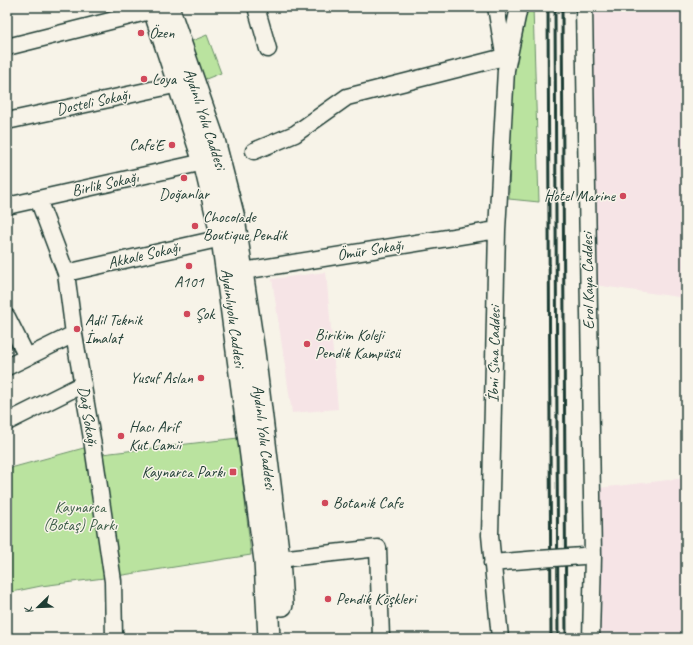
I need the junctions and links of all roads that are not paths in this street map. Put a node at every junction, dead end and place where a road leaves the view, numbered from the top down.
1 (256, 7) edge
2 (496, 7) edge
3 (519, 7) edge
4 (584, 7) edge
5 (158, 8) edge
6 (7, 47) edge
7 (268, 49) dead end
8 (505, 63) junction
9 (179, 84) junction
10 (7, 121) edge
11 (254, 151) dead end
12 (204, 162) junction
13 (38, 198) junction
14 (7, 206) edge
15 (497, 230) junction
16 (222, 238) junction
17 (243, 271) junction
18 (66, 273) junction
19 (7, 317) edge
20 (74, 334) junction
21 (27, 357) junction
22 (7, 367) edge
23 (83, 384) junction
24 (7, 422) edge
25 (588, 556) junction
26 (279, 559) junction
27 (492, 563) junction
28 (114, 638) edge
29 (269, 638) edge
30 (284, 638) edge
31 (381, 638) edge
32 (500, 638) edge
33 (591, 638) edge

1 - 7 street
2 - 8 street
3 - 8 street
4 - 25 street, Erol Kaya Caddesi
5 - 6 street
5 - 9 main road, Aydınlıyolu Caddesi
5 - 17 main road, Aydınlı Yolu Caddesi
8 - 11 street
8 - 15 street, İbni Sina Caddesi
9 - 10 street, Dosteli Sokağı
9 - 12 main road, Aydınlıyolu Caddesi
12 - 13 street, Birlik Sokağı
12 - 16 main road, Aydınlıyolu Caddesi
13 - 14 street, Birlik Sokağı
13 - 18 street, Dağ Sokağı
15 - 17 street, Ömür Sokağı
15 - 27 street, İbni Sina Caddesi
16 - 18 street, Akkale Sokağı
16 - 29 main road, Aydınlıyolu Caddesi
17 - 26 main road, Aydınlı Yolu Caddesi
18 - 20 street, Dağ Sokağı
19 - 21 street
20 - 21 street
20 - 23 street, Dağ Sokağı
21 - 22 street
23 - 24 street
23 - 28 street, Dağ Sokağı
25 - 27 street, bridge
25 - 33 street, Erol Kaya Caddesi
26 - 30 main road, Aydınlı Yolu Caddesi
26 - 31 street
27 - 32 street, İbni Sina Caddesi

